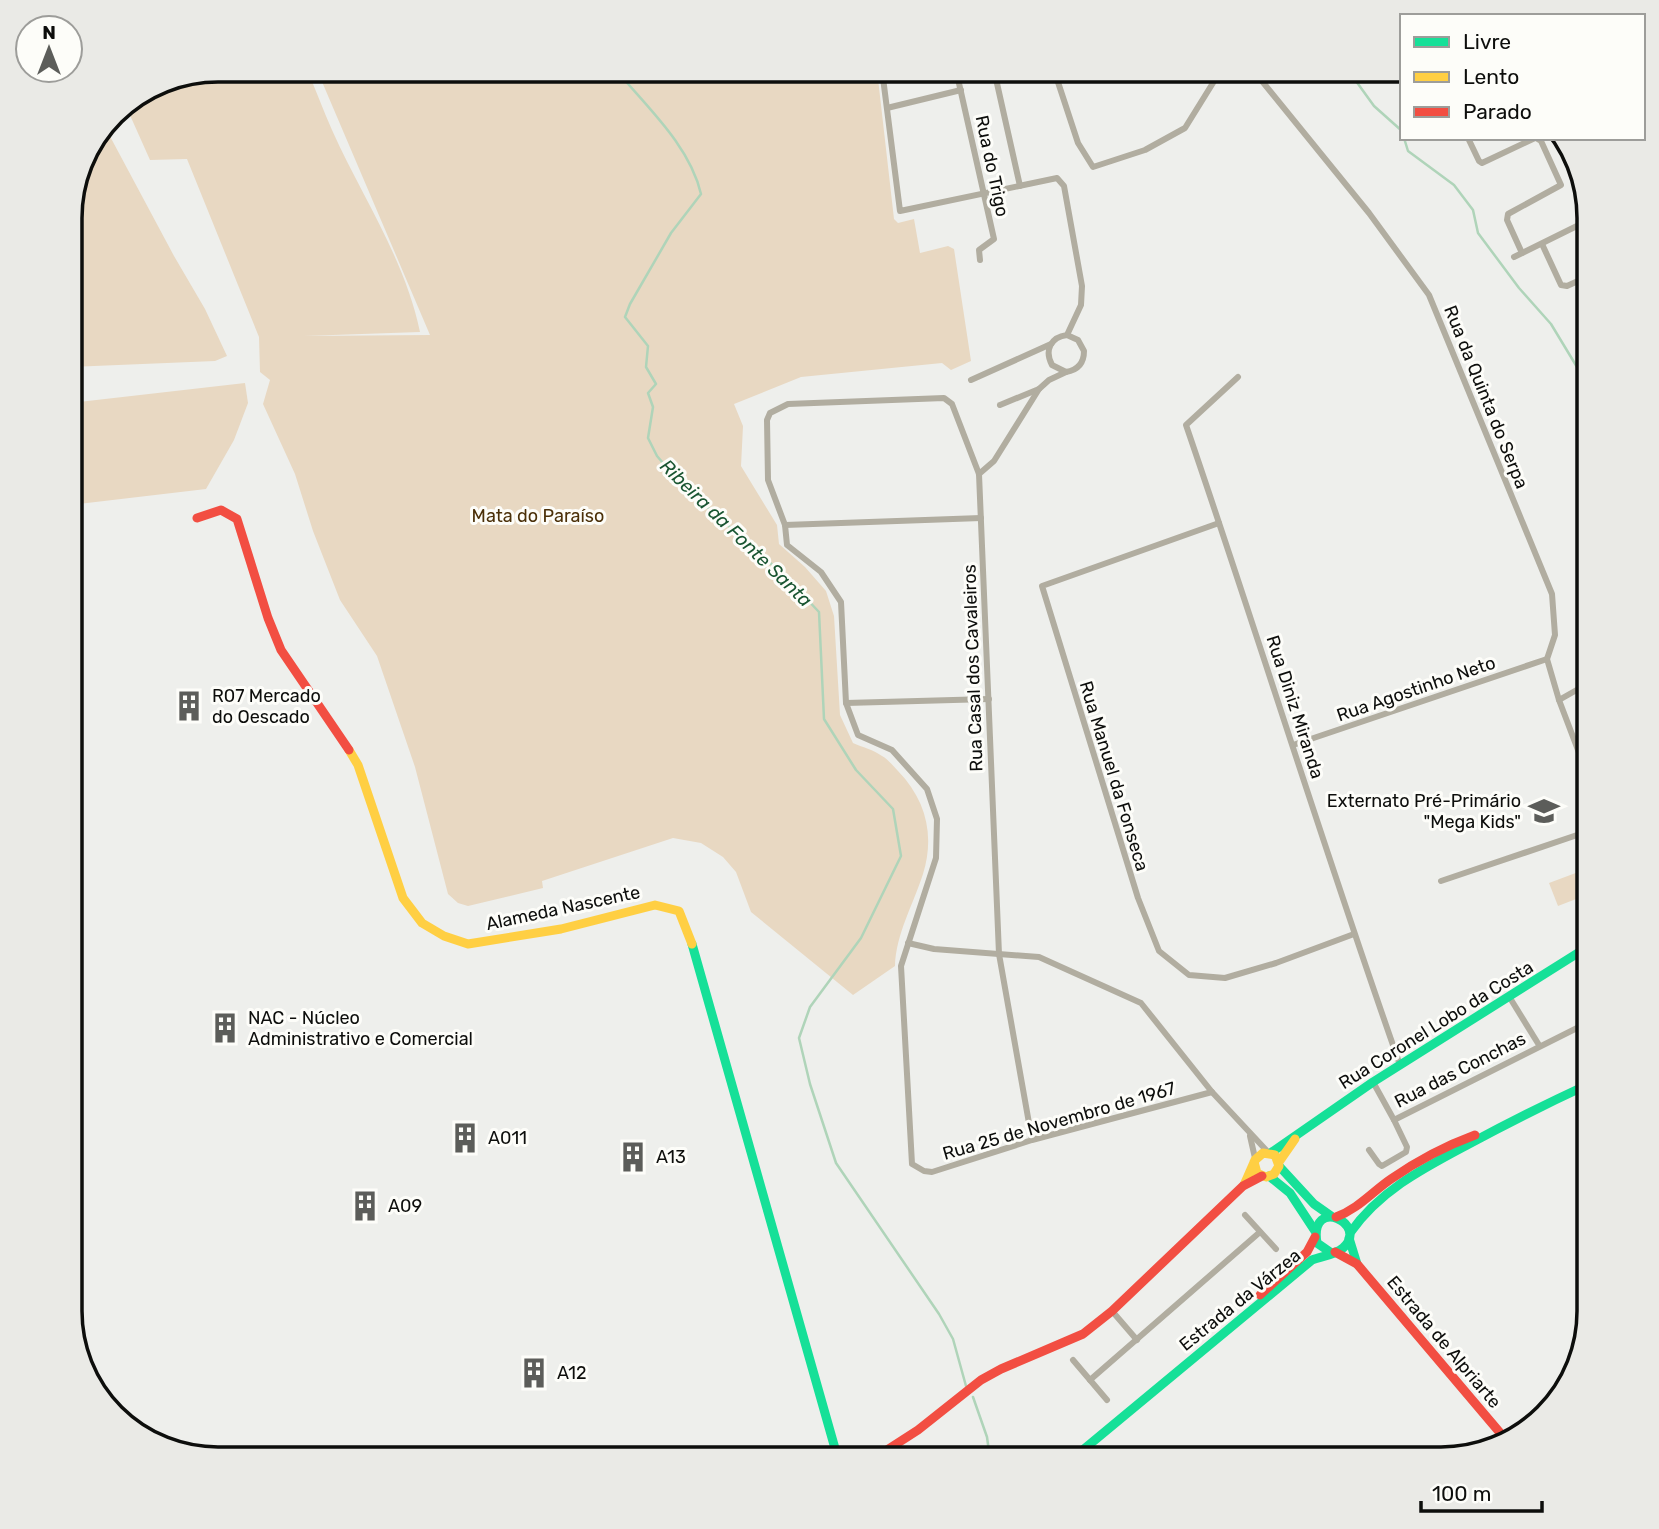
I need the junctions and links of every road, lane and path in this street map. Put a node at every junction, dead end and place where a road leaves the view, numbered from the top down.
1 (884, 82) edge
2 (959, 82) edge
3 (997, 82) edge
4 (1058, 82) edge
5 (1214, 82) edge
6 (1263, 82) edge
7 (961, 90) junction
8 (887, 107) junction
9 (1469, 140) edge
10 (1532, 140) edge
11 (1539, 140) edge
12 (1020, 186) junction
13 (984, 194) junction
14 (1576, 227) edge
15 (1542, 244) junction
16 (1522, 253) junction
17 (1514, 257) dead end
18 (980, 260) dead end
19 (1576, 282) edge
20 (1067, 335) junction
21 (1051, 344) junction
22 (1066, 372) junction
23 (1238, 377) dead end
24 (971, 380) dead end
25 (1039, 389) junction
26 (1000, 405) dead end
27 (979, 474) junction
28 (197, 518) dead end
29 (981, 518) junction
30 (1219, 523) junction
31 (785, 525) junction
32 (1547, 659) junction
33 (1576, 690) edge
34 (989, 699) junction
35 (1559, 700) junction
36 (846, 703) junction
37 (1293, 745) junction
38 (1576, 746) edge
39 (1577, 835) edge
40 (1441, 880) dead end
41 (1354, 934) junction
42 (908, 943) junction
43 (999, 954) junction
44 (1577, 954) edge
45 (1510, 998) junction
46 (1577, 1028) edge
47 (1539, 1045) junction
48 (1401, 1065) junction
49 (1373, 1082) junction
50 (1577, 1090) edge
51 (1212, 1092) junction
52 (1394, 1120) junction
53 (1499, 1126) junction
54 (1300, 1132) junction
55 (1250, 1134) junction
56 (1031, 1140) junction
57 (1370, 1150) dead end
58 (1270, 1152) junction
59 (1254, 1160) junction
60 (1279, 1164) junction
61 (1266, 1176) junction
62 (1243, 1186) junction
63 (1245, 1215) dead end
64 (1334, 1217) junction
65 (1260, 1232) junction
66 (1315, 1234) junction
67 (1350, 1236) junction
68 (1276, 1249) dead end
69 (1332, 1252) junction
70 (1357, 1264) junction
71 (1112, 1311) junction
72 (1137, 1340) junction
73 (1073, 1360) dead end
74 (1171, 1376) junction
75 (1090, 1380) junction
76 (1107, 1400) dead end
77 (1500, 1433) edge
78 (835, 1447) edge
79 (892, 1447) edge
80 (1086, 1447) edge

1 - 8 street
2 - 7 street, Rua do Trigo
3 - 12 street
4 - 5 street
6 - 32 street, Rua da Quinta do Serpa
7 - 8 street
7 - 13 street, Rua do Trigo
8 - 13 street
9 - 10 street
11 - 16 street
12 - 13 street
12 - 20 street
13 - 18 street, Rua do Trigo
14 - 15 street
15 - 16 street
15 - 19 street
16 - 17 street
20 - 21 street
20 - 22 street
21 - 22 street
21 - 24 street
22 - 25 street
23 - 30 street, Rua Diniz Miranda
25 - 26 street
25 - 27 street
27 - 29 street, Rua Casal dos Cavaleiros
27 - 31 street, Rua Casal dos Cavaleiros
28 - 78 street, Alameda Nascente
29 - 31 street
29 - 34 street, Rua Casal dos Cavaleiros
30 - 37 street, Rua Diniz Miranda
30 - 41 street, Rua Manuel da Fonseca
31 - 36 street
32 - 35 street, Rua da Quinta do Serpa
32 - 37 street, Rua Agostinho Neto
33 - 35 street
34 - 36 street
34 - 43 street, Rua Casal dos Cavaleiros
35 - 38 street, Rua da Quinta do Serpa
36 - 42 street
37 - 41 street, Rua Diniz Miranda
39 - 40 street
41 - 48 street, Rua Diniz Miranda
42 - 43 street
42 - 56 street, Rua 25 de Novembro de 1967
43 - 51 street
43 - 56 street, Rua Casal dos Cavaleiros
44 - 45 street, Rua Coronel Lobo da Costa
45 - 47 street, Rua das Conchas
45 - 48 street, Rua Coronel Lobo da Costa
46 - 47 street, Rua das Conchas
47 - 52 street, Rua das Conchas
48 - 49 street, Rua Coronel Lobo da Costa
49 - 52 street, Rua das Conchas
49 - 54 street, Rua Coronel Lobo da Costa
50 - 53 street, Estrada da Várzea
51 - 55 street
51 - 56 street, Rua 25 de Novembro de 1967
52 - 57 street, Rua das Conchas
53 - 64 street, Estrada da Várzea
53 - 67 street, Estrada da Várzea
54 - 58 street, Rua Coronel Lobo da Costa
54 - 60 street, Rua Coronel Lobo da Costa
55 - 58 street
55 - 59 street
58 - 59 street
58 - 60 street
59 - 61 street
59 - 62 street
60 - 61 street
60 - 64 street
61 - 62 street
61 - 66 street
62 - 71 street
63 - 65 street
64 - 66 street, Estrada da Várzea
64 - 67 street
65 - 68 street
65 - 72 street
66 - 69 street, Estrada da Várzea
66 - 74 street, Estrada da Várzea
67 - 69 street, Estrada da Várzea
67 - 70 street, Estrada de Alpriarte
69 - 70 street, Estrada de Alpriarte
69 - 74 street, Estrada da Várzea
70 - 77 street, Estrada de Alpriarte
71 - 72 street
71 - 79 street
72 - 75 street
73 - 75 street
74 - 80 street, Estrada da Várzea
75 - 76 street

